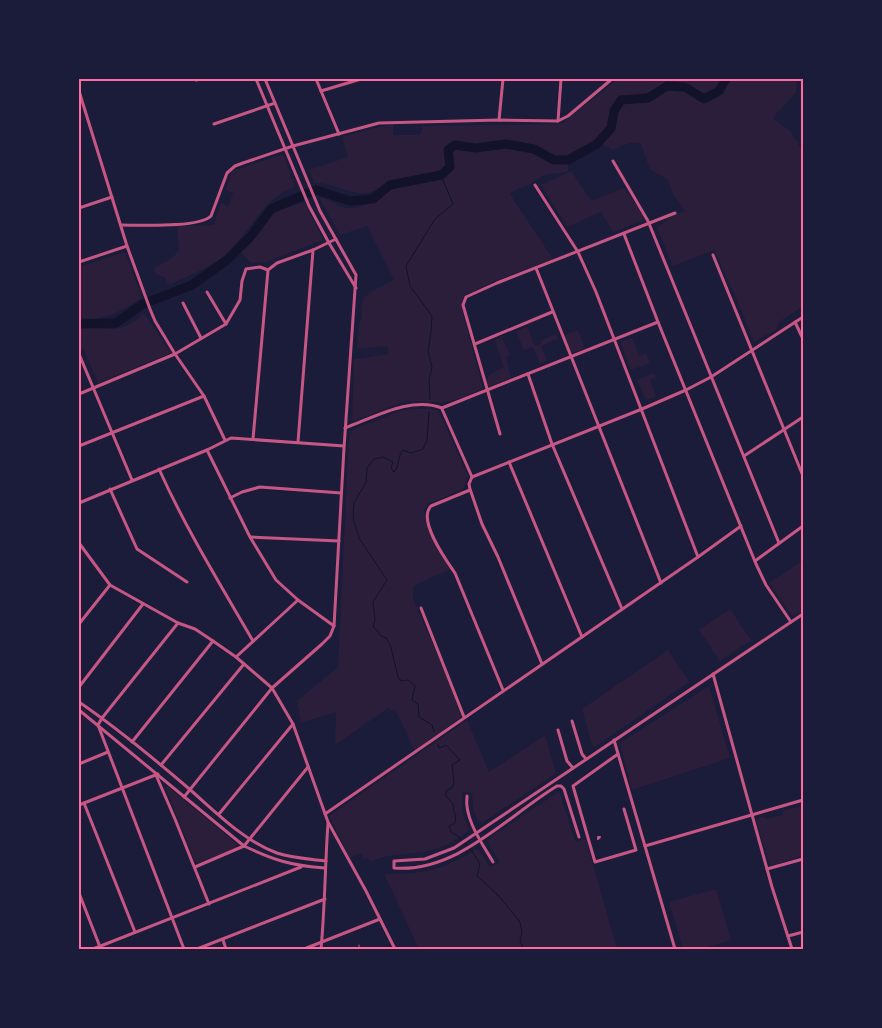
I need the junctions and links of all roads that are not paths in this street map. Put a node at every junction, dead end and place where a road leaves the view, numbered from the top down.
1 (200, 79) edge
2 (256, 79) edge
3 (265, 79) edge
4 (316, 79) edge
5 (361, 79) edge
6 (503, 79) edge
7 (561, 79) edge
8 (612, 79) edge
9 (196, 80) dead end
10 (79, 91) edge
11 (321, 91) junction
12 (275, 103) junction
13 (268, 105) junction
14 (500, 120) junction
15 (558, 121) junction
16 (214, 124) dead end
17 (339, 134) junction
18 (294, 146) junction
19 (285, 149) junction
20 (614, 161) dead end
21 (534, 185) dead end
22 (112, 197) junction
23 (79, 208) edge
24 (675, 214) dead end
25 (649, 224) junction
26 (122, 226) junction
27 (624, 234) junction
28 (336, 240) junction
29 (329, 243) junction
30 (127, 246) junction
31 (313, 250) junction
32 (578, 252) junction
33 (713, 255) dead end
34 (79, 262) edge
35 (536, 268) junction
36 (268, 270) junction
37 (356, 288) junction
38 (207, 292) dead end
39 (183, 304) dead end
40 (552, 312) junction
41 (803, 317) edge
42 (658, 322) junction
43 (795, 322) junction
44 (226, 324) junction
45 (201, 338) junction
46 (803, 339) edge
47 (615, 340) junction
48 (475, 344) junction
49 (752, 351) junction
50 (79, 354) edge
51 (175, 354) junction
52 (571, 358) junction
53 (528, 374) junction
54 (711, 377) junction
55 (93, 389) junction
56 (487, 390) junction
57 (686, 390) junction
58 (79, 394) edge
59 (204, 396) junction
60 (442, 408) junction
61 (642, 409) junction
62 (803, 417) edge
63 (598, 427) junction
64 (345, 428) junction
65 (784, 429) junction
66 (113, 433) junction
67 (500, 434) dead end
68 (253, 439) junction
69 (225, 440) junction
70 (298, 442) junction
71 (552, 444) junction
72 (79, 446) edge
73 (344, 446) junction
74 (206, 450) junction
75 (744, 456) junction
76 (509, 462) junction
77 (159, 469) junction
78 (803, 476) edge
79 (472, 477) junction
80 (132, 480) junction
81 (110, 490) junction
82 (470, 490) junction
83 (341, 493) junction
84 (230, 498) junction
85 (79, 502) edge
86 (741, 526) junction
87 (803, 526) edge
88 (250, 537) junction
89 (339, 541) junction
90 (79, 543) edge
91 (779, 543) junction
92 (698, 557) junction
93 (755, 560) junction
94 (188, 582) dead end
95 (661, 583) junction
96 (110, 585) junction
97 (298, 600) junction
98 (143, 604) junction
99 (421, 608) dead end
100 (622, 609) junction
101 (803, 614) edge
102 (791, 622) junction
103 (178, 623) junction
104 (79, 624) edge
105 (334, 626) junction
106 (582, 637) junction
107 (213, 641) junction
108 (253, 641) junction
109 (236, 657) junction
110 (244, 664) junction
111 (542, 664) junction
112 (713, 674) junction
113 (79, 687) edge
114 (272, 688) junction
115 (503, 690) junction
116 (79, 702) edge
117 (79, 710) edge
118 (464, 717) junction
119 (102, 718) junction
120 (572, 721) dead end
121 (293, 724) junction
122 (98, 725) junction
123 (558, 730) dead end
124 (614, 740) junction
125 (132, 742) junction
126 (108, 752) junction
127 (146, 754) junction
128 (618, 754) junction
129 (586, 759) junction
130 (140, 760) junction
131 (79, 764) edge
132 (161, 765) junction
133 (308, 767) junction
134 (572, 768) junction
135 (157, 774) junction
136 (121, 789) junction
137 (191, 790) junction
138 (467, 796) dead end
139 (184, 797) junction
140 (803, 800) edge
141 (84, 804) junction
142 (79, 806) edge
143 (624, 809) dead end
144 (219, 814) junction
145 (325, 814) junction
146 (752, 815) junction
147 (328, 822) junction
148 (477, 832) junction
149 (579, 837) dead end
150 (249, 838) junction
151 (480, 839) junction
152 (244, 846) junction
153 (645, 846) junction
154 (803, 858) edge
155 (326, 861) junction
156 (493, 862) dead end
157 (195, 867) junction
158 (302, 867) junction
159 (325, 868) junction
160 (767, 869) junction
161 (79, 893) edge
162 (325, 899) junction
163 (208, 904) junction
164 (172, 918) junction
165 (380, 919) junction
166 (135, 932) junction
167 (803, 932) edge
168 (788, 936) junction
169 (223, 940) junction
170 (321, 943) junction
171 (358, 945) dead end
172 (100, 947) junction
173 (93, 949) edge
174 (184, 949) edge
175 (197, 949) edge
176 (226, 949) edge
177 (304, 949) edge
178 (320, 949) edge
179 (359, 949) edge
180 (395, 949) edge
181 (675, 949) edge
182 (792, 949) edge

1 - 9 street
2 - 13 street
3 - 12 street
4 - 11 street
5 - 11 street
6 - 14 street
7 - 15 street
8 - 15 street
10 - 22 street
11 - 17 street
12 - 13 street
12 - 18 street
13 - 16 street
13 - 19 street
14 - 15 street
14 - 17 street
17 - 18 street
18 - 19 street
18 - 28 street
19 - 26 street
19 - 29 street
20 - 25 street
21 - 32 street
22 - 23 street
22 - 26 street
24 - 25 street
25 - 27 street
25 - 54 street
26 - 30 street
27 - 32 street
27 - 42 street
28 - 29 street
28 - 37 street
29 - 31 street
29 - 37 street
30 - 34 street
30 - 51 street
31 - 36 street
31 - 70 street
32 - 35 street
32 - 47 street
33 - 49 street
35 - 40 street
35 - 48 street
36 - 44 street
36 - 68 street
37 - 64 street
38 - 44 street
39 - 45 street
40 - 48 street
40 - 52 street
41 - 43 street
42 - 47 street
42 - 57 street
43 - 46 street
43 - 49 street
44 - 45 street
45 - 51 street
47 - 52 street
47 - 61 street
48 - 56 street
49 - 54 street
49 - 65 street
50 - 55 street
51 - 55 street
51 - 59 street
52 - 53 street
52 - 63 street
53 - 56 street
53 - 71 street
54 - 57 street
54 - 75 street
55 - 58 street
55 - 66 street
56 - 60 street
56 - 67 street
57 - 61 street
57 - 86 street
59 - 66 street
59 - 69 street
60 - 64 street
60 - 79 street
61 - 63 street
61 - 92 street
62 - 65 street
63 - 71 street
63 - 95 street
64 - 73 street
65 - 75 street
65 - 78 street
66 - 72 street
66 - 80 street
68 - 69 street
68 - 70 street
69 - 74 street
70 - 73 street
71 - 76 street
71 - 100 street
73 - 83 street
74 - 77 street
74 - 84 street
75 - 91 street
76 - 79 street
76 - 106 street
77 - 80 street
77 - 108 street
79 - 82 street
80 - 81 street
81 - 85 street
81 - 94 street
82 - 111 street
82 - 115 street
83 - 84 street
83 - 89 street
84 - 88 street
86 - 92 street
86 - 93 street
87 - 91 street
88 - 89 street
88 - 97 street
89 - 105 street
90 - 96 street
91 - 93 street
92 - 95 street
93 - 102 street
95 - 100 street
96 - 98 street
96 - 104 street
97 - 105 street
97 - 108 street
98 - 103 street
98 - 113 street
99 - 118 street
100 - 106 street
101 - 102 street
102 - 112 street
103 - 107 street
103 - 119 street
105 - 114 street
106 - 111 street
107 - 109 street
107 - 125 street
108 - 109 street
109 - 110 street
110 - 114 street
110 - 132 street
111 - 115 street
112 - 124 street
112 - 146 street
114 - 121 street
114 - 137 street
115 - 118 street
116 - 119 street
117 - 122 street
118 - 145 street
119 - 122 street
119 - 125 street
120 - 129 street
121 - 133 street
121 - 144 street
122 - 126 street
122 - 130 street
123 - 134 street
124 - 128 street
124 - 129 street
125 - 127 street
126 - 131 street
126 - 136 street
127 - 130 street
127 - 132 street
128 - 143 street
128 - 153 street
129 - 134 street
130 - 135 street
132 - 137 street
133 - 145 street
133 - 150 street
134 - 148 street
135 - 136 street
135 - 139 street
135 - 157 street
136 - 141 street
136 - 164 street
137 - 139 street
137 - 144 street
138 - 148 street
139 - 152 street
140 - 146 street
141 - 142 street
141 - 166 street
144 - 150 street
145 - 147 street
146 - 153 street
146 - 160 street
147 - 155 street
147 - 165 street
148 - 151 street
148 - 151 street
149 - 151 street
150 - 152 street
150 - 155 street
151 - 156 street
152 - 157 street
152 - 158 street
153 - 181 street
154 - 160 street
155 - 159 street
157 - 163 street
158 - 159 street
158 - 163 street
159 - 162 street
160 - 168 street
161 - 172 street
162 - 169 street
162 - 170 street
163 - 164 street
164 - 166 street
164 - 174 street
165 - 170 street
165 - 180 street
166 - 172 street
167 - 168 street
168 - 182 street
169 - 175 street
169 - 176 street
170 - 177 street
170 - 178 street
171 - 179 lane
172 - 173 street

